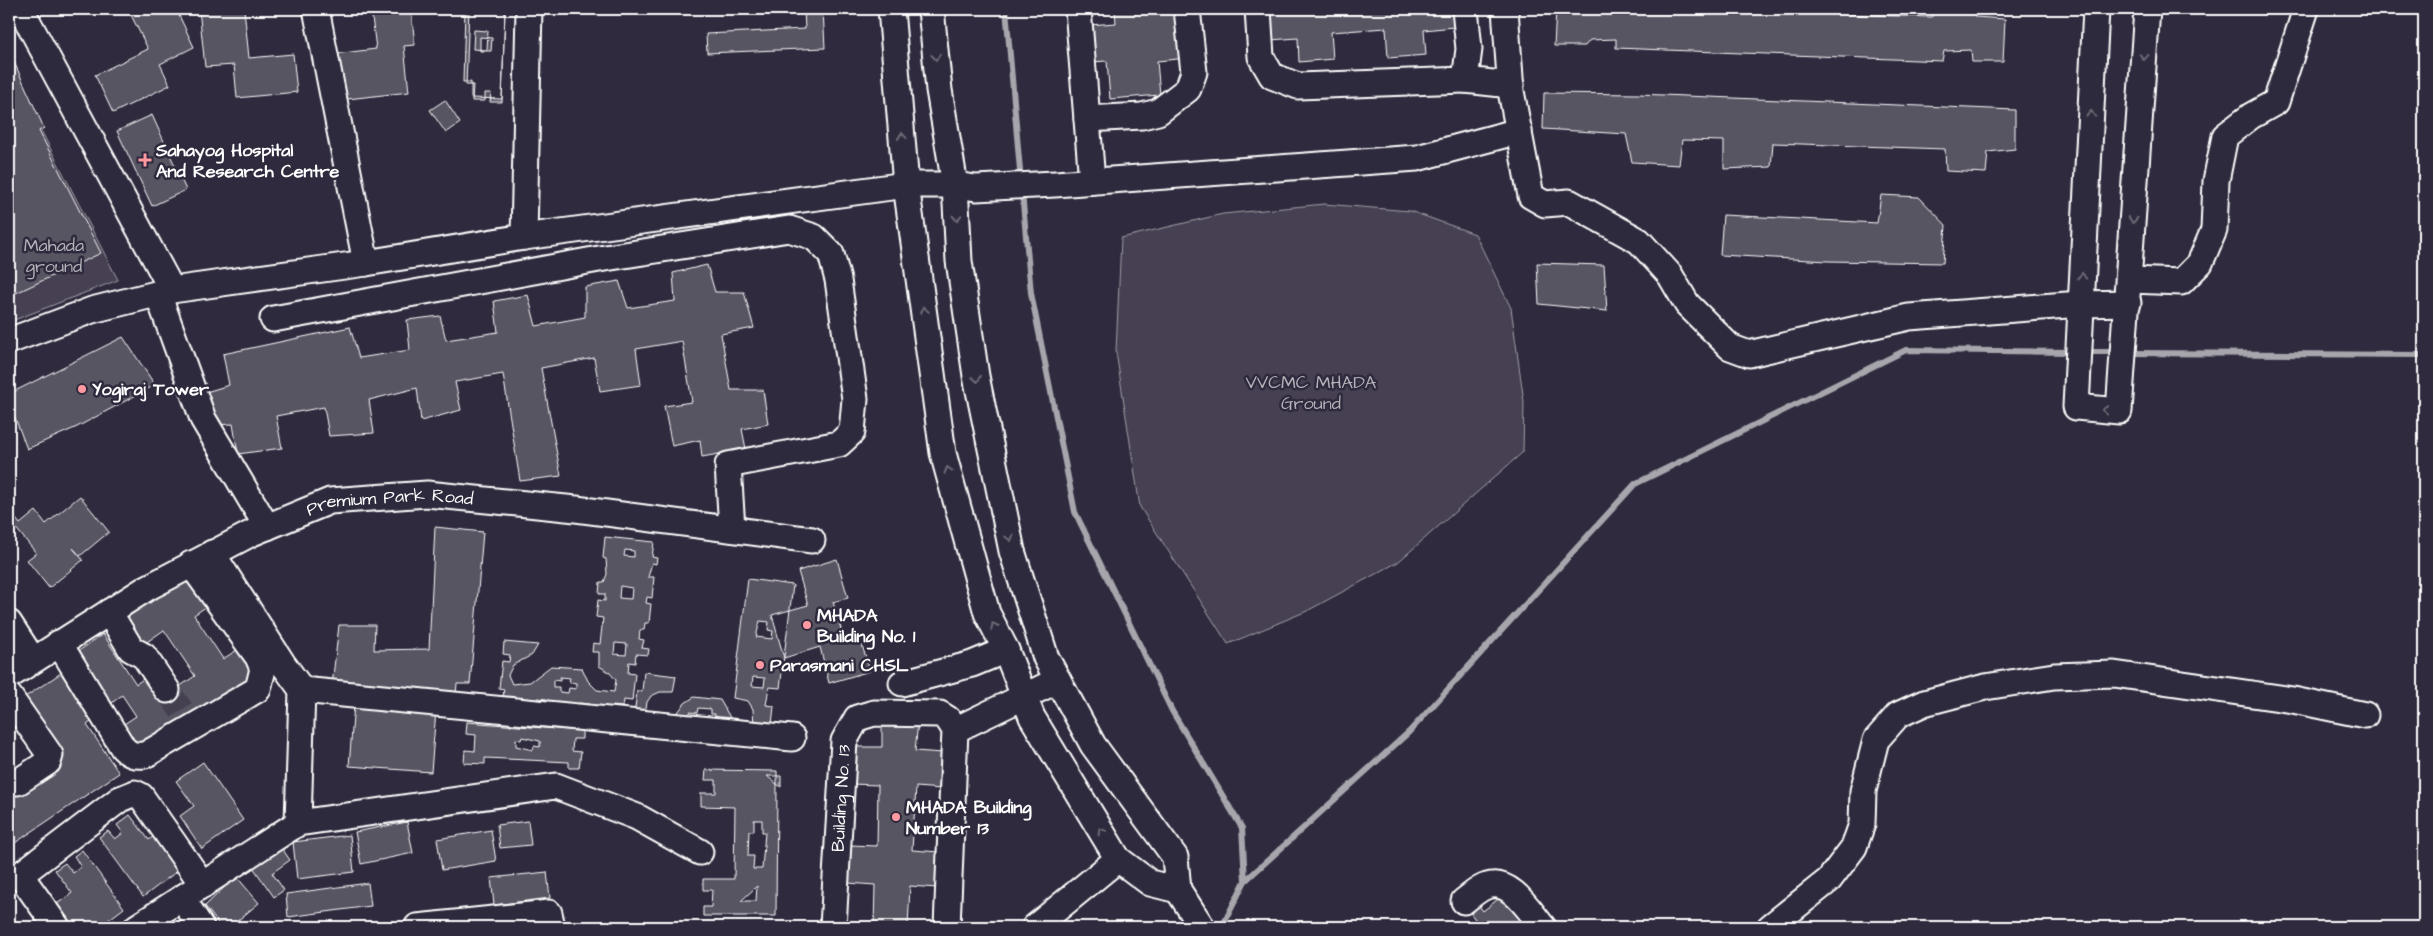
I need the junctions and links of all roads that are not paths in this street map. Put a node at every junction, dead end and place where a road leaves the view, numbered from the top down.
1 (21, 9) edge
2 (316, 9) edge
3 (529, 9) edge
4 (891, 9) edge
5 (931, 9) edge
6 (1078, 9) edge
7 (1187, 9) edge
8 (1258, 9) edge
9 (1465, 9) edge
10 (1505, 9) edge
11 (2096, 9) edge
12 (2147, 9) edge
13 (2306, 9) edge
14 (1464, 80) junction
15 (1511, 85) junction
16 (1087, 119) junction
17 (1519, 131) junction
18 (1092, 181) junction
19 (906, 185) junction
20 (966, 186) junction
21 (524, 237) junction
22 (366, 263) junction
23 (2129, 291) junction
24 (165, 292) junction
25 (2081, 304) junction
26 (273, 319) dead end
27 (9, 341) edge
28 (267, 527) junction
29 (732, 529) junction
30 (812, 540) dead end
31 (200, 563) junction
32 (111, 615) junction
33 (9, 623) edge
34 (63, 649) junction
35 (1006, 650) junction
36 (33, 660) junction
37 (9, 676) edge
38 (1058, 680) junction
39 (902, 683) dead end
40 (168, 690) tunnel mouth
41 (302, 690) junction
42 (9, 696) edge
43 (1024, 696) junction
44 (2365, 715) dead end
45 (955, 730) junction
46 (792, 738) dead end
47 (9, 781) edge
48 (153, 791) dead end
49 (298, 824) junction
50 (700, 852) dead end
51 (1118, 859) junction
52 (208, 881) junction
53 (182, 898) junction
54 (1182, 898) junction
55 (1464, 901) dead end
56 (56, 927) edge
57 (137, 927) edge
58 (201, 927) edge
59 (417, 927) edge
60 (552, 927) edge
61 (833, 927) edge
62 (948, 927) edge
63 (1035, 927) edge
64 (1202, 927) edge
65 (1543, 927) edge
66 (1770, 927) edge

1 - 24 street
2 - 22 street
3 - 21 street
19 -> 4 street
5 -> 20 street
6 - 16 street
7 - 16 street
8 - 14 street
9 - 14 street
10 - 15 street
25 -> 11 street
12 -> 23 street
13 - 23 street
14 - 15 street
15 - 17 street
16 - 18 street
17 - 18 street
17 - 25 street
18 - 20 street
19 - 20 street
19 - 21 street
35 -> 19 street
20 -> 38 street
21 - 22 street
22 - 24 street
23 - 25 street
23 -> 25 street
24 - 27 street
24 - 28 street
26 - 29 street
28 - 29 street, Premium Park Road
28 - 31 street, Premium Park Road
29 - 30 street, Premium Park Road
31 - 32 street, Premium Park Road
31 - 34 street
31 - 41 street
32 - 34 street, Premium Park Road
32 - 40 street
33 - 36 street
34 - 36 street, Premium Park Road
35 - 39 street
35 - 43 street
36 - 37 street, Premium Park Road
38 - 43 street
38 - 54 street
41 - 46 street
41 - 49 street
42 - 47 street
43 - 45 street
51 -> 43 street
44 - 66 street
45 - 61 street, Building No. 13
45 - 62 street
48 - 52 street
49 - 50 street
49 - 52 street
51 - 54 street
51 - 63 street
52 - 53 street
52 - 56 street
53 - 57 street
53 - 58 street
54 - 64 street
55 - 65 street
59 - 60 street

